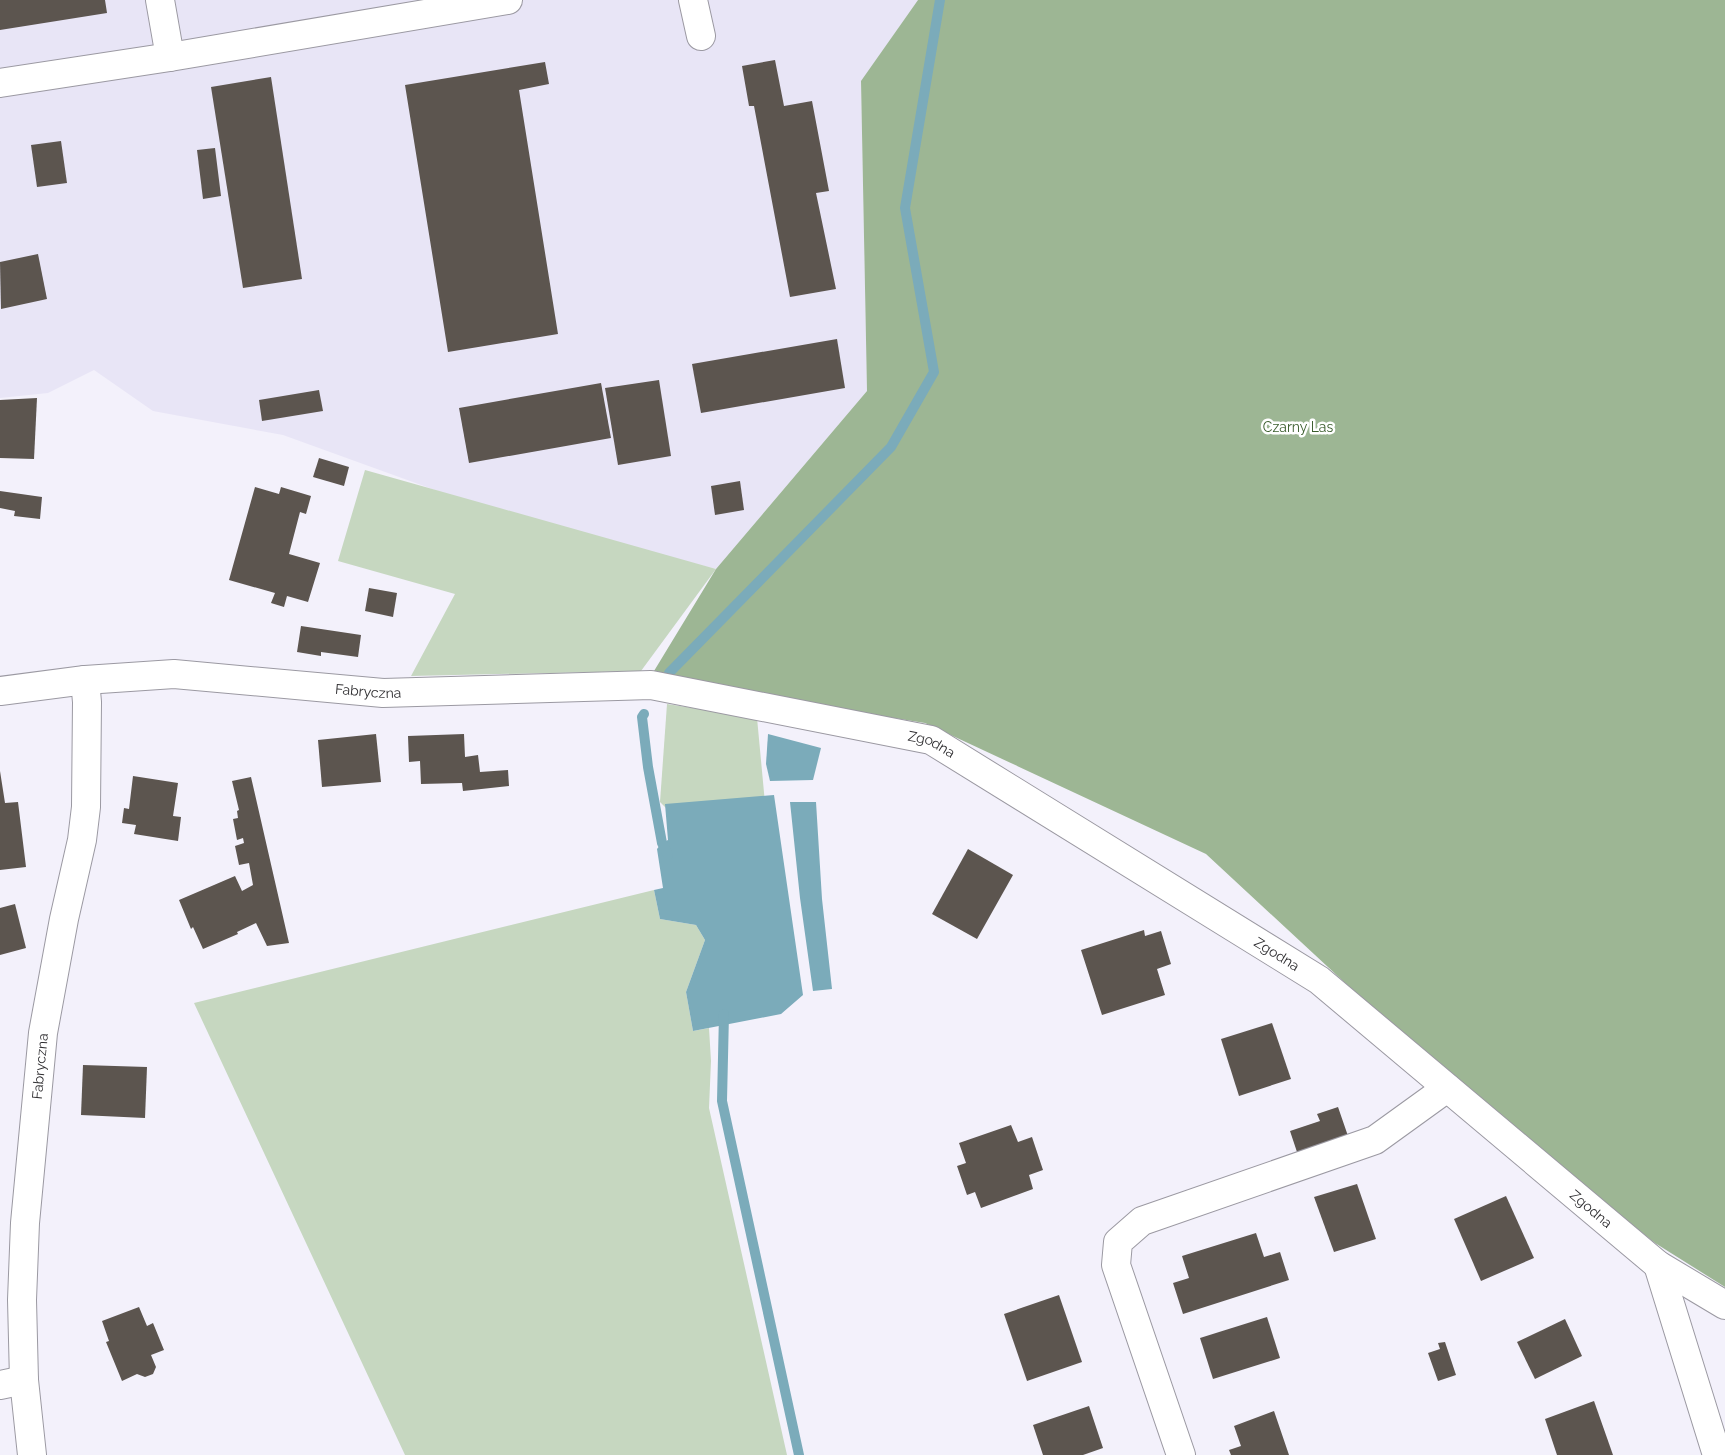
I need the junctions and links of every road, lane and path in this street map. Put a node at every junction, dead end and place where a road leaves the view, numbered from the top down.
1 (160, 0) edge
2 (508, 0) edge
3 (693, 0) edge
4 (701, 36) dead end
5 (170, 57) junction
6 (0, 83) edge
7 (86, 680) junction
8 (651, 685) joint
9 (0, 691) edge
10 (1447, 1088) junction
11 (1658, 1265) junction
12 (1725, 1305) edge
13 (12, 1382) edge
14 (32, 1455) edge
15 (1181, 1455) edge
16 (1717, 1455) edge

1 - 5 street
2 - 5 street
3 - 4 street
5 - 6 street
7 - 8 street, Fabryczna
7 - 9 street, Fabryczna
7 - 13 street, Fabryczna
8 - 10 street, Zgodna
10 - 11 street, Zgodna
10 - 15 street
11 - 12 street, Zgodna
11 - 16 street
13 - 14 street, Fabryczna

